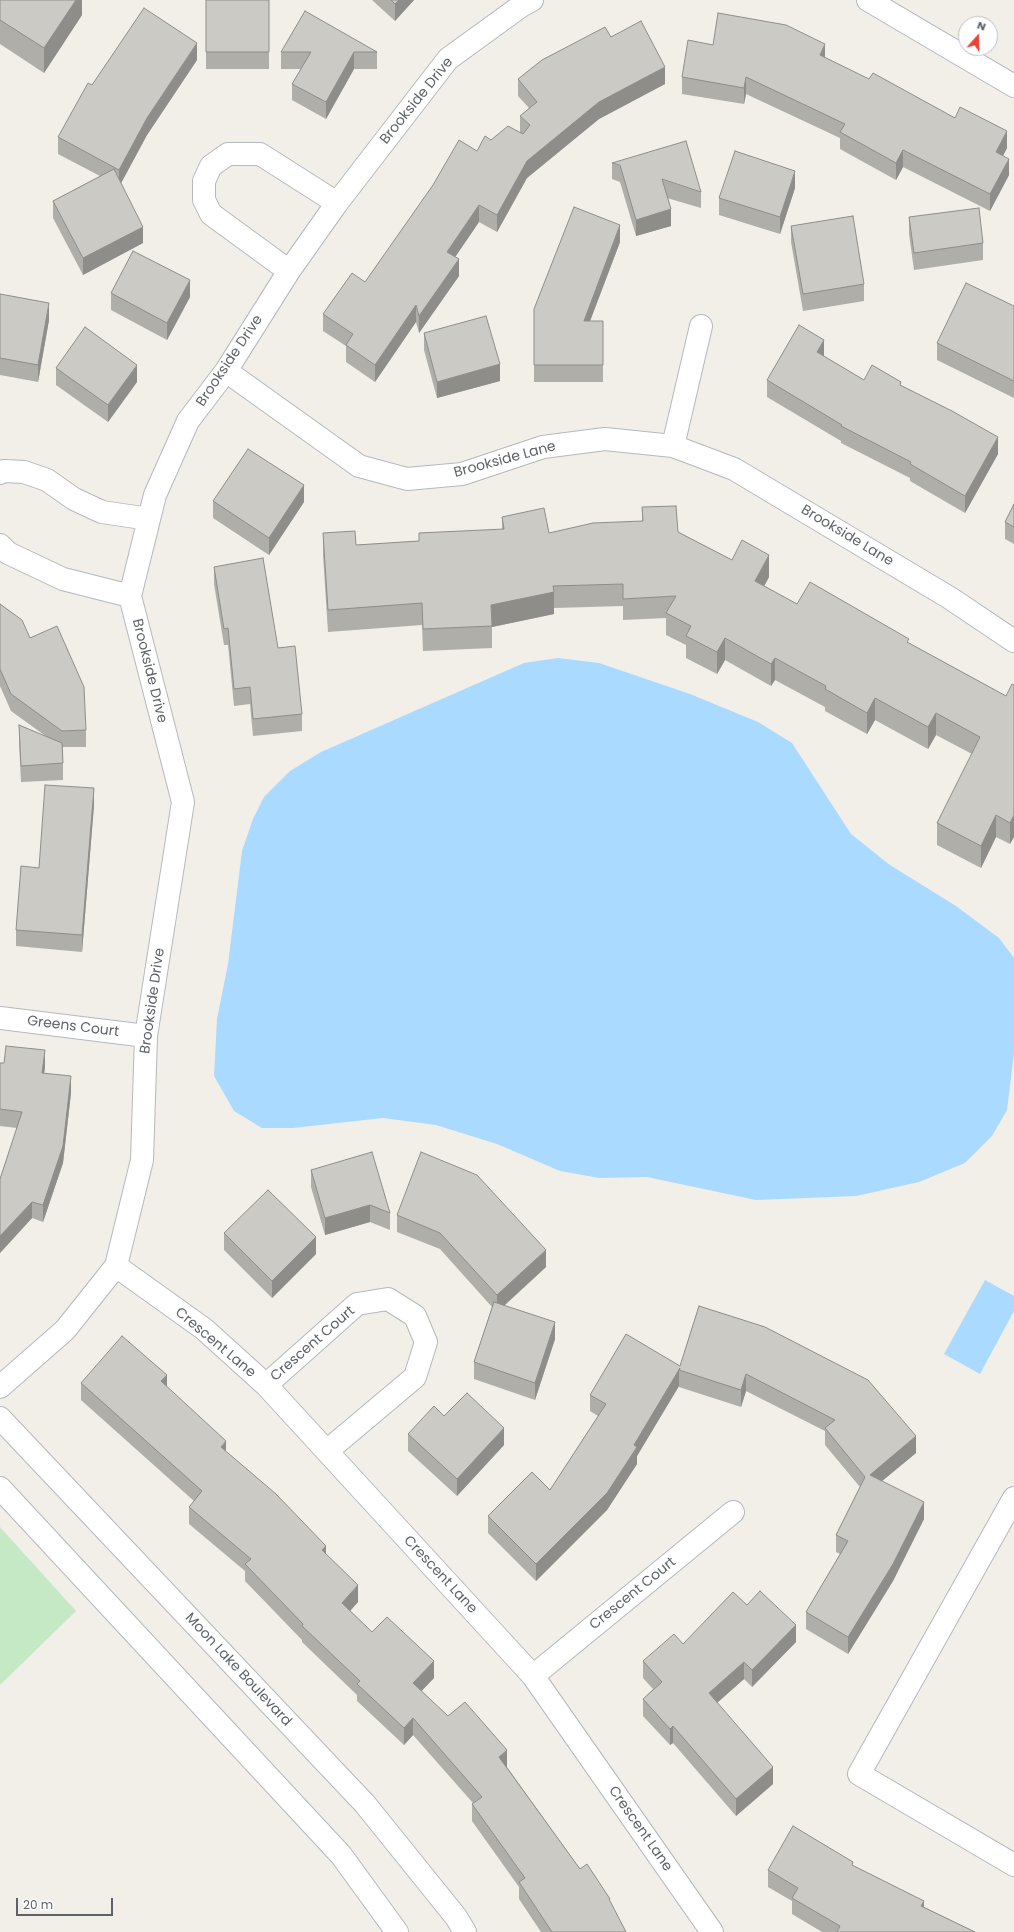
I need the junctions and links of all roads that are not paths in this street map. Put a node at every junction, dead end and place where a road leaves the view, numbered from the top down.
1 (868, 0) edge
2 (524, 2) edge
3 (1014, 86) edge
4 (337, 203) junction
5 (289, 271) junction
6 (701, 326) dead end
7 (226, 371) junction
8 (673, 446) junction
9 (0, 473) edge
10 (149, 519) junction
11 (0, 545) edge
12 (130, 596) junction
13 (1014, 641) edge
14 (0, 1018) edge
15 (146, 1036) junction
16 (116, 1266) junction
17 (266, 1385) junction
18 (0, 1387) edge
19 (0, 1418) edge
20 (327, 1451) junction
21 (0, 1488) edge
22 (1014, 1498) edge
23 (733, 1512) dead end
24 (533, 1676) junction
25 (1014, 1865) edge
26 (397, 1932) edge
27 (465, 1932) edge
28 (712, 1932) edge

1 - 3 street
2 - 4 street, Brookside Drive
4 - 5 street, Brookside Drive
4 - 5 street
5 - 7 street, Brookside Drive
6 - 8 street
7 - 8 street, Brookside Lane
7 - 10 street, Brookside Drive
8 - 13 street, Brookside Lane
9 - 10 street
10 - 12 street, Brookside Drive
11 - 12 street
12 - 15 street, Brookside Drive
14 - 15 street, Greens Court
15 - 16 street, Brookside Drive
16 - 17 street, Crescent Lane
16 - 18 street, Brookside Drive
17 - 20 street, Crescent Lane
17 - 20 street, Crescent Court
19 - 27 street, Moon Lake Boulevard
20 - 24 street, Crescent Lane
21 - 26 street
22 - 25 street
23 - 24 street, Crescent Court
24 - 28 street, Crescent Lane

